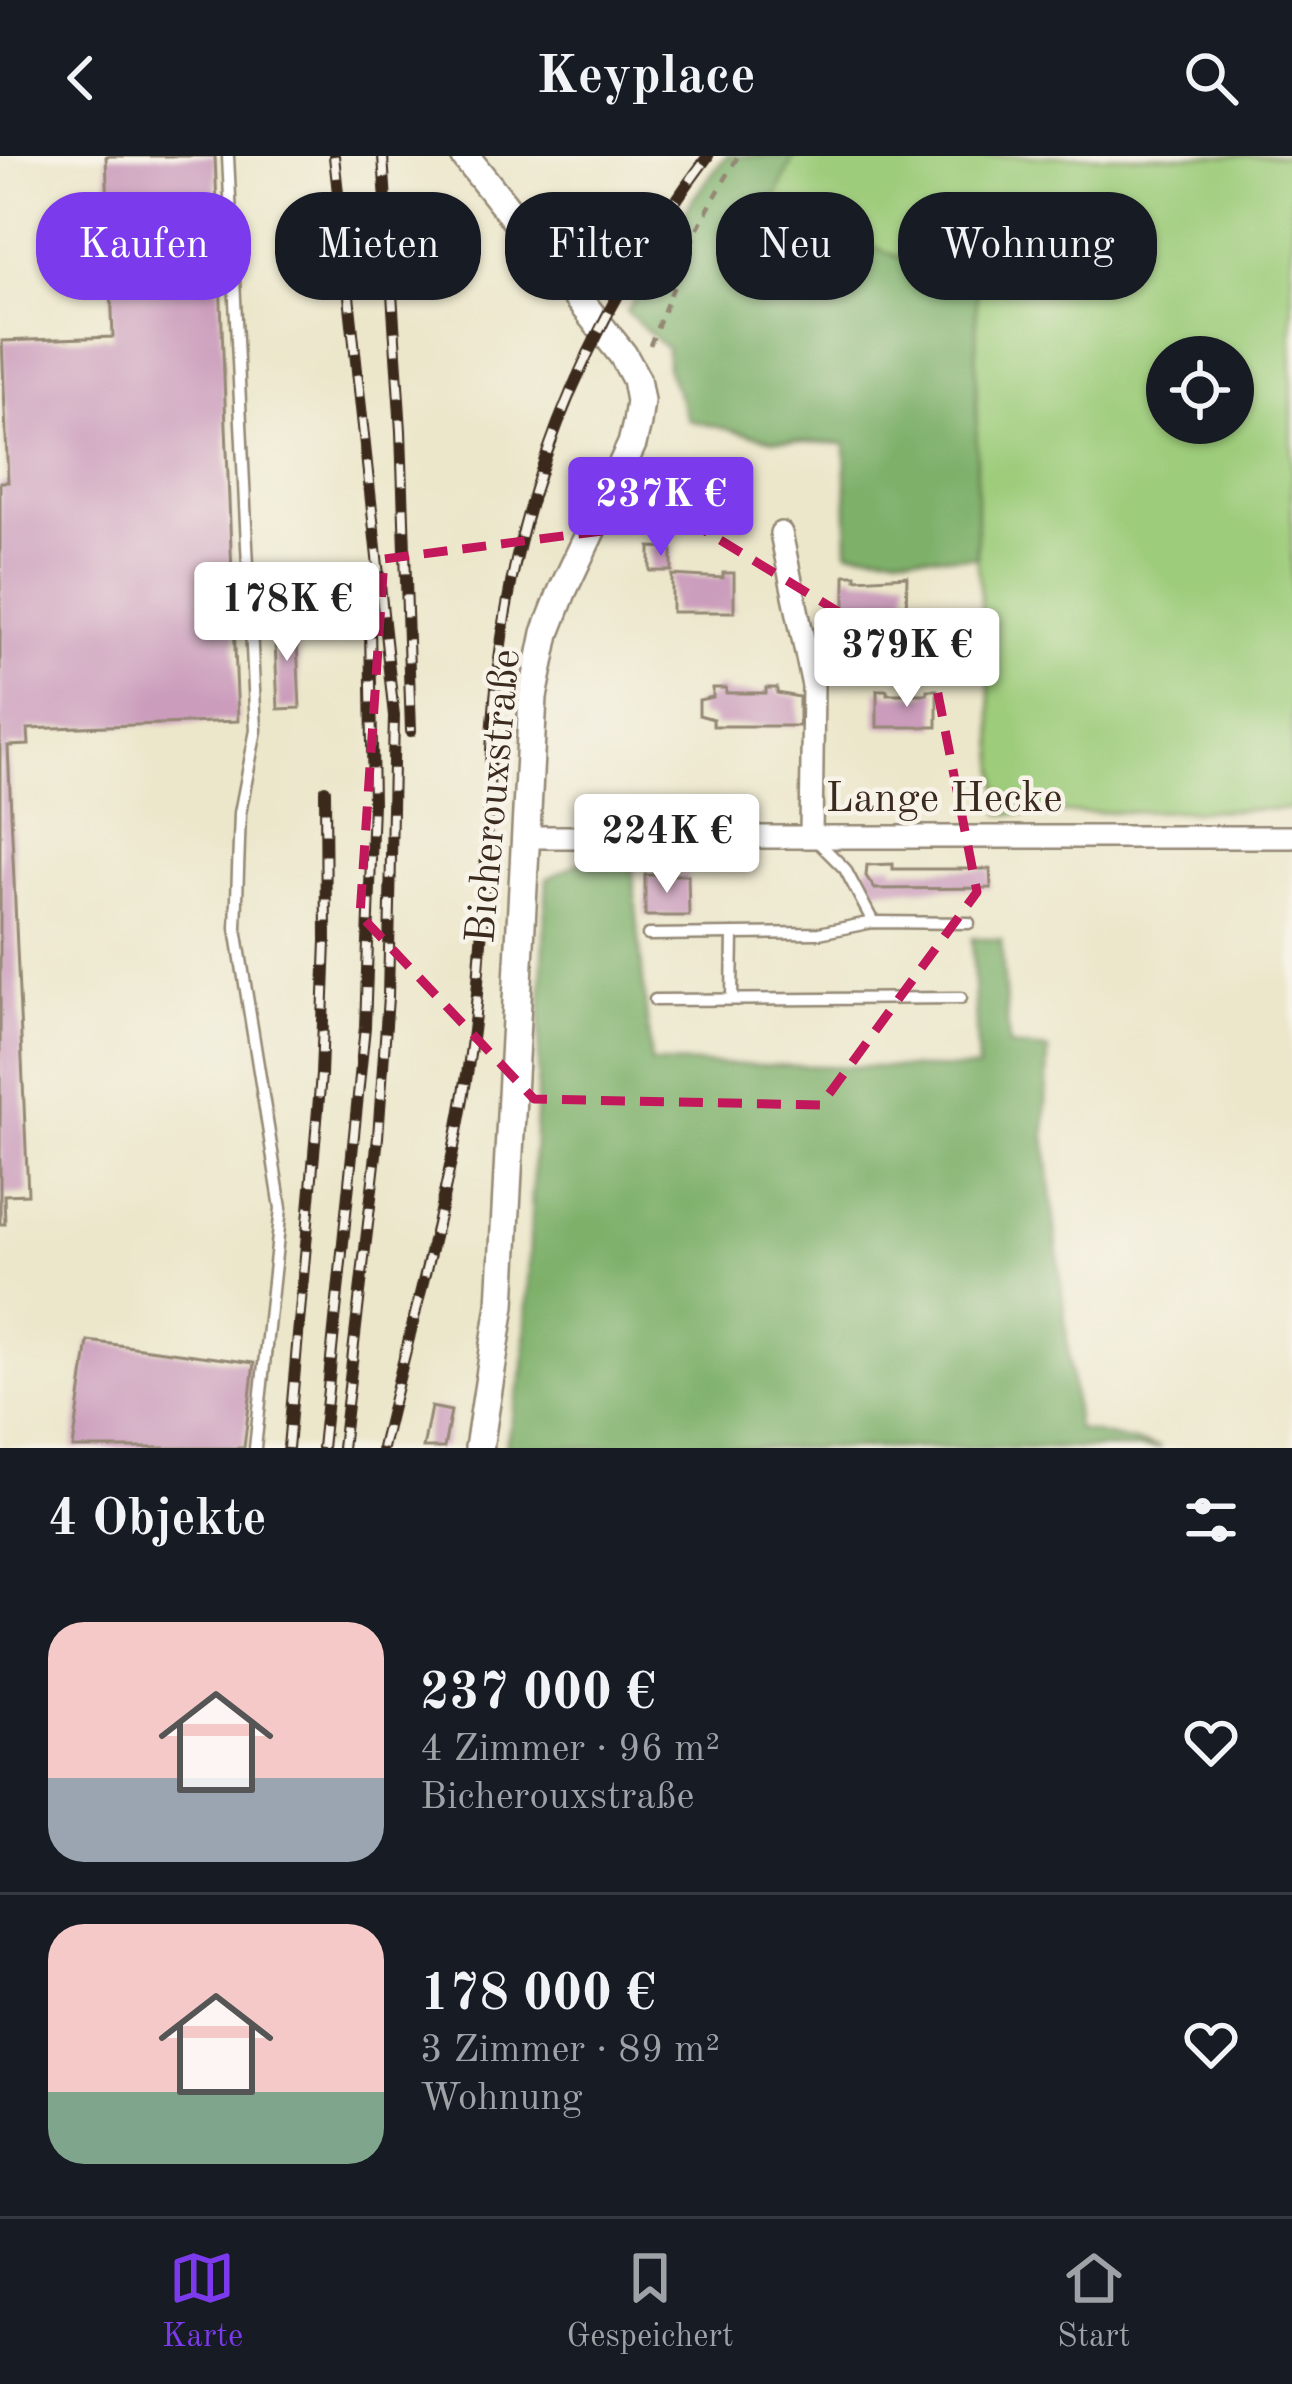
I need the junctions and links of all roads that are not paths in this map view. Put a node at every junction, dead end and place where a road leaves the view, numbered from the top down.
1 (228, 156) edge
2 (465, 156) edge
3 (782, 533) dead end
4 (811, 834) junction
5 (523, 837) junction
6 (1292, 837) edge
7 (873, 922) junction
8 (969, 923) dead end
9 (733, 934) junction
10 (648, 935) dead end
11 (732, 998) junction
12 (961, 998) dead end
13 (655, 1000) dead end
14 (255, 1448) edge
15 (479, 1448) edge

1 - 14 lane
2 - 5 street, Bicherouxstraße
3 - 4 street
4 - 5 street, Lange Hecke
4 - 6 street, Lange Hecke
4 - 7 lane
5 - 15 street, Bicherouxstraße
7 - 8 lane
7 - 9 lane
9 - 10 lane
9 - 11 lane
11 - 12 lane
11 - 13 lane

